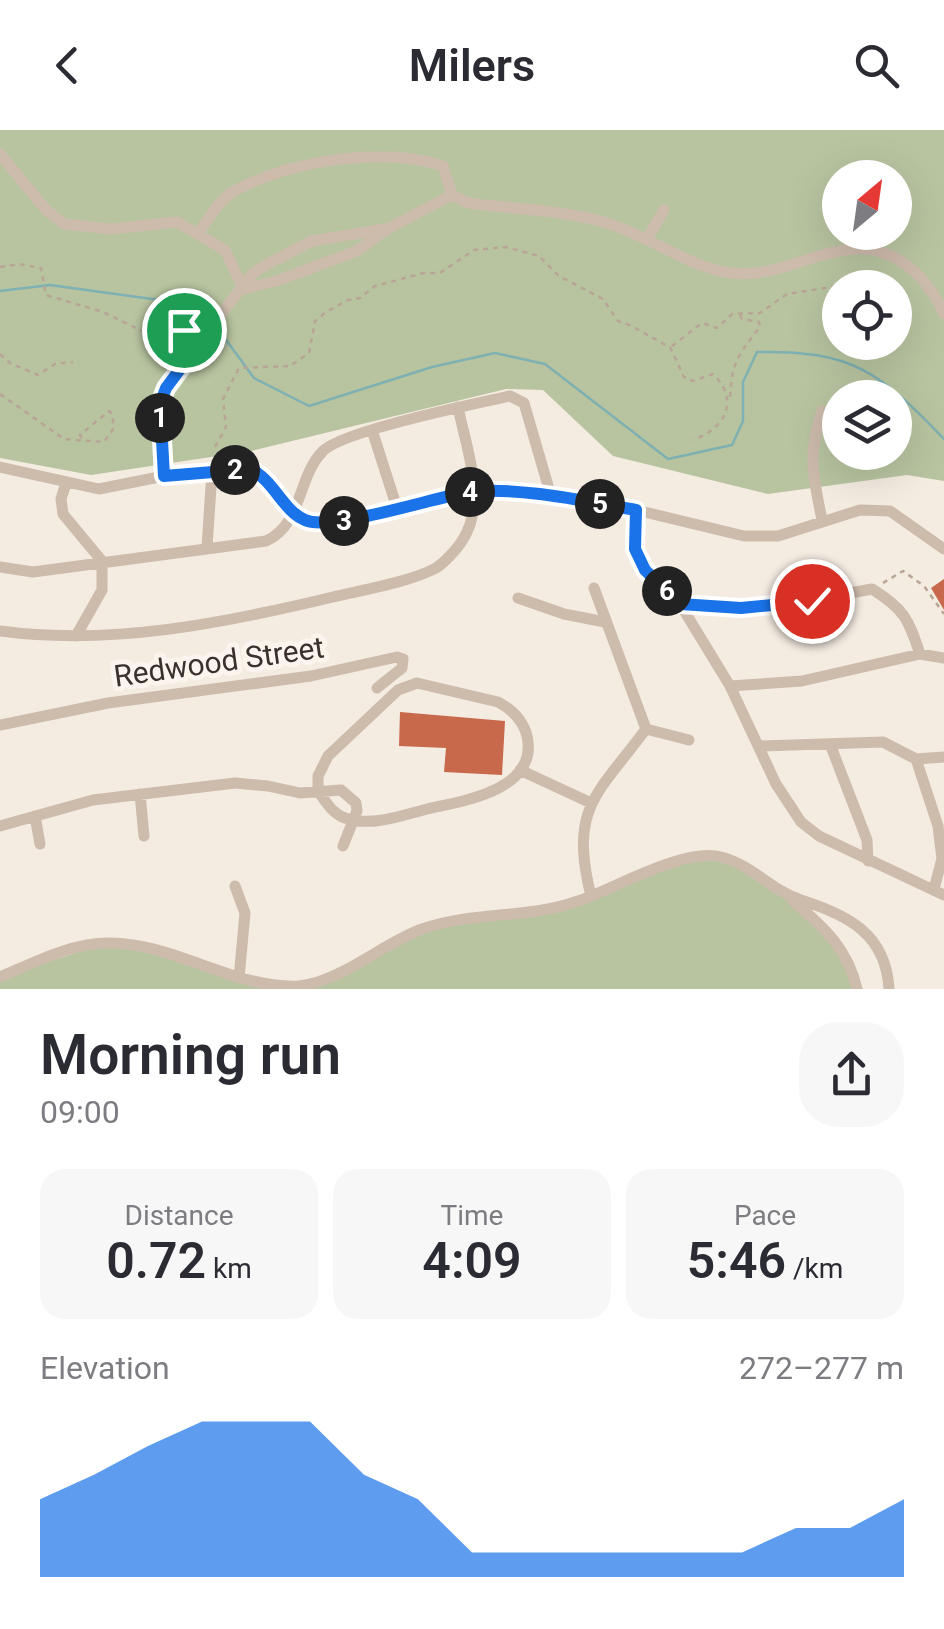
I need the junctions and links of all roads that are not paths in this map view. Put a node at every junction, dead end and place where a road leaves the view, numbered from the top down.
1 (0, 154) edge
2 (452, 195) junction
3 (664, 210) dead end
4 (387, 229) junction
5 (198, 233) junction
6 (648, 237) junction
7 (243, 289) junction
8 (944, 314) edge
9 (458, 407) junction
10 (822, 411) dead end
11 (372, 430) junction
12 (0, 468) edge
13 (212, 472) junction
14 (164, 476) junction
15 (66, 484) junction
16 (475, 491) junction
17 (551, 496) junction
18 (397, 508) junction
19 (636, 510) junction
20 (294, 512) junction
21 (822, 520) junction
22 (207, 547) junction
23 (944, 549) edge
24 (102, 561) junction
25 (0, 567) edge
26 (594, 588) dead end
27 (518, 598) dead end
28 (680, 604) junction
29 (604, 622) junction
30 (0, 631) edge
31 (76, 636) junction
32 (920, 654) junction
33 (944, 658) edge
34 (730, 686) junction
35 (376, 688) dead end
36 (0, 725) edge
37 (646, 730) junction
38 (689, 740) dead end
39 (830, 744) junction
40 (760, 746) junction
41 (944, 757) edge
42 (916, 759) junction
43 (520, 770) junction
44 (318, 791) junction
45 (140, 794) junction
46 (591, 803) junction
47 (35, 816) junction
48 (354, 819) junction
49 (0, 826) edge
50 (144, 836) dead end
51 (40, 844) dead end
52 (343, 846) dead end
53 (868, 860) junction
54 (235, 886) dead end
55 (939, 892) edge
56 (591, 896) junction
57 (786, 896) junction
58 (0, 978) edge
59 (239, 978) junction
60 (857, 989) edge
61 (889, 989) edge

1 - 5 street
2 - 4 street
2 - 5 street
2 - 6 street
3 - 6 street
4 - 7 street
4 - 7 street
5 - 7 street
6 - 8 street
7 - 14 street
9 - 11 street
9 - 16 street
9 - 17 street
10 - 21 street
11 - 18 street
11 - 20 street
12 - 15 street
13 - 14 street
13 - 20 street
13 - 22 street
14 - 15 street
15 - 24 street
16 - 17 street
16 - 18 street
16 - 31 street
17 - 19 street
18 - 20 street
19 - 21 street
19 - 28 street
20 - 22 street
21 - 23 street
22 - 24 street
24 - 25 street
24 - 31 street
26 - 29 street
27 - 29 street
28 - 32 street
28 - 34 street
29 - 37 street
30 - 31 street
32 - 33 street
32 - 34 street
34 - 40 street
35 - 36 street, Redwood Street
37 - 38 street
37 - 46 street
39 - 40 street
39 - 42 street
39 - 53 street
40 - 53 street
41 - 42 street
42 - 55 street
43 - 44 street
43 - 46 street
43 - 48 street
44 - 45 street
44 - 48 street
44 - 48 street
45 - 47 street
45 - 50 street
46 - 56 street
47 - 49 street
47 - 51 street
48 - 52 street
53 - 55 street
54 - 59 street
56 - 57 street
56 - 59 street
57 - 60 street
57 - 61 street
58 - 59 street

